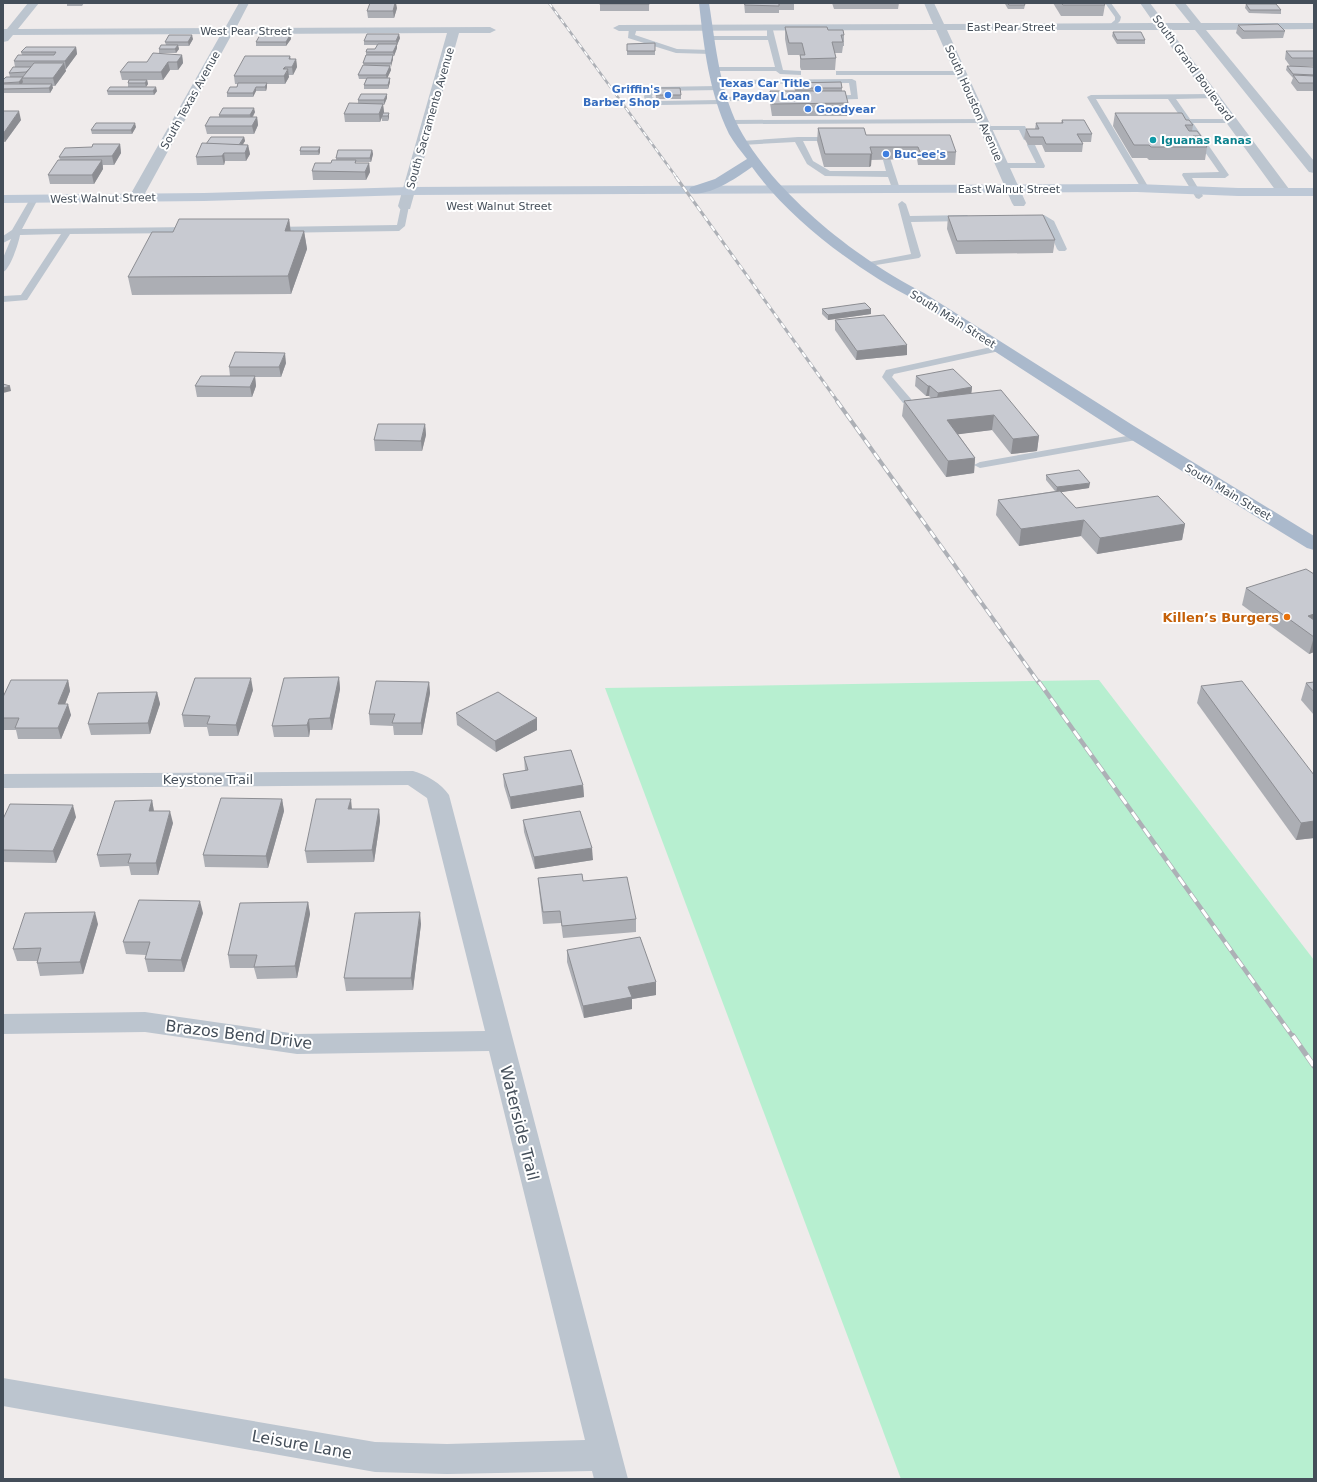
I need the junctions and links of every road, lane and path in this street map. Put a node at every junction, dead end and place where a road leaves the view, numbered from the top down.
1 (34, 3) edge
2 (244, 3) edge
3 (704, 3) edge
4 (929, 3) edge
5 (1108, 3) edge
6 (1145, 3) edge
7 (1179, 3) edge
8 (1314, 26) edge
9 (1111, 27) junction
10 (1163, 27) junction
11 (1198, 27) junction
12 (619, 28) dead end
13 (633, 28) junction
14 (940, 28) junction
15 (454, 30) junction
16 (490, 30) dead end
17 (228, 31) junction
18 (709, 33) junction
19 (770, 33) junction
20 (5, 35) edge
21 (711, 52) junction
22 (779, 69) junction
23 (713, 70) junction
24 (850, 73) junction
25 (960, 73) junction
26 (852, 81) junction
27 (720, 93) junction
28 (1170, 96) junction
29 (1214, 96) junction
30 (800, 98) edge
31 (816, 98) edge
32 (1189, 121) junction
33 (1232, 121) junction
34 (731, 122) junction
35 (984, 125) junction
36 (798, 139) junction
37 (843, 139) edge
38 (742, 143) junction
39 (754, 160) junction
40 (887, 160) edge
41 (1003, 166) junction
42 (1314, 169) edge
43 (891, 174) junction
44 (1145, 188) junction
45 (896, 189) junction
46 (1013, 189) junction
47 (696, 190) junction
48 (409, 191) junction
49 (1284, 192) junction
50 (1314, 192) edge
51 (1197, 193) junction
52 (136, 197) junction
53 (204, 197) junction
54 (776, 197) junction
55 (3, 199) edge
56 (34, 199) junction
57 (1114, 201) dead end
58 (1003, 203) dead end
59 (1019, 203) junction
60 (1035, 203) dead end
61 (886, 204) dead end
62 (902, 204) junction
63 (917, 204) dead end
64 (351, 206) dead end
65 (390, 206) dead end
66 (405, 206) junction
67 (421, 206) dead end
68 (974, 218) edge
69 (906, 219) junction
70 (202, 230) edge
71 (266, 230) edge
72 (16, 232) junction
73 (67, 232) junction
74 (3, 240) edge
75 (1062, 249) dead end
76 (867, 265) junction
77 (3, 269) edge
78 (3, 300) edge
79 (1000, 348) junction
80 (907, 401) edge
81 (1138, 437) junction
82 (980, 466) dead end
83 (1314, 544) edge
84 (413, 778) joint
85 (3, 781) edge
86 (3, 1024) edge
87 (499, 1041) junction
88 (3, 1392) edge
89 (607, 1467) edge

1 - 20 street
2 - 17 street, South Texas Avenue
3 - 18 main road, South Main Street
4 - 14 street, South Houston Avenue
5 - 9 lane
6 - 10 street, South Grand Boulevard
7 - 11 street
8 - 11 street, East Pear Street
9 - 10 street, East Pear Street
9 - 14 street, East Pear Street
10 - 11 street, East Pear Street
10 - 29 street, South Grand Boulevard
11 - 42 street
12 - 13 street
13 - 18 street
13 - 21 lane
14 - 19 street, East Pear Street
14 - 25 street, South Houston Avenue
15 - 16 street, West Pear Street
15 - 17 street, West Pear Street
15 - 48 street, South Sacramento Avenue
17 - 20 street, West Pear Street
17 - 52 street, South Texas Avenue
18 - 19 street, East Pear Street
18 - 21 main road, South Main Street
19 - 22 lane
21 - 23 main road, South Main Street
22 - 23 lane
22 - 24 lane
23 - 27 main road, South Main Street
24 - 25 lane
24 - 26 lane
25 - 35 street, South Houston Avenue
26 - 27 lane
26 - 31 lane
27 - 27 lane
27 - 30 lane
27 - 34 main road, South Main Street
28 - 29 lane
28 - 32 lane
28 - 44 lane
29 - 33 street, South Grand Boulevard
32 - 33 lane
32 - 51 lane
33 - 49 street, South Grand Boulevard
34 - 35 lane
34 - 38 main road, South Main Street
35 - 41 street, South Houston Avenue
35 - 41 lane
36 - 37 lane
36 - 38 lane
36 - 43 lane
38 - 39 main road, South Main Street
39 - 47 main road
39 - 54 main road, South Main Street
40 - 43 lane
41 - 46 street, South Houston Avenue
43 - 45 lane
44 - 46 street, East Walnut Street
44 - 51 street, East Walnut Street
45 - 46 street, East Walnut Street
45 - 54 street, East Walnut Street
46 - 59 street, South Houston Avenue
47 - 48 street, West Walnut Street
47 - 54 street, West Walnut Street
48 - 53 street, West Walnut Street
48 - 66 street, South Sacramento Avenue
49 - 50 street, East Walnut Street
49 - 51 street, East Walnut Street
51 - 57 street, East Walnut Street
52 - 53 street, West Walnut Street
52 - 56 street, West Walnut Street
53 - 64 street, West Walnut Street
54 - 76 main road, South Main Street
55 - 56 street, West Walnut Street
56 - 72 lane
58 - 59 street, East Walnut Street
59 - 60 street, East Walnut Street
59 - 75 lane
61 - 62 street
62 - 63 street
62 - 69 lane
65 - 66 street
66 - 67 street
66 - 71 lane
68 - 69 lane
69 - 76 lane
70 - 73 lane
72 - 73 lane
72 - 74 lane
72 - 77 lane
73 - 78 lane
76 - 79 main road, South Main Street
79 - 80 lane
79 - 81 main road, South Main Street
81 - 82 lane
81 - 83 main road, South Main Street
84 - 85 street, Keystone Trail
84 - 87 street, Waterside Trail
86 - 87 street, Brazos Bend Drive
87 - 89 street, Waterside Trail
88 - 89 street, Leisure Lane

